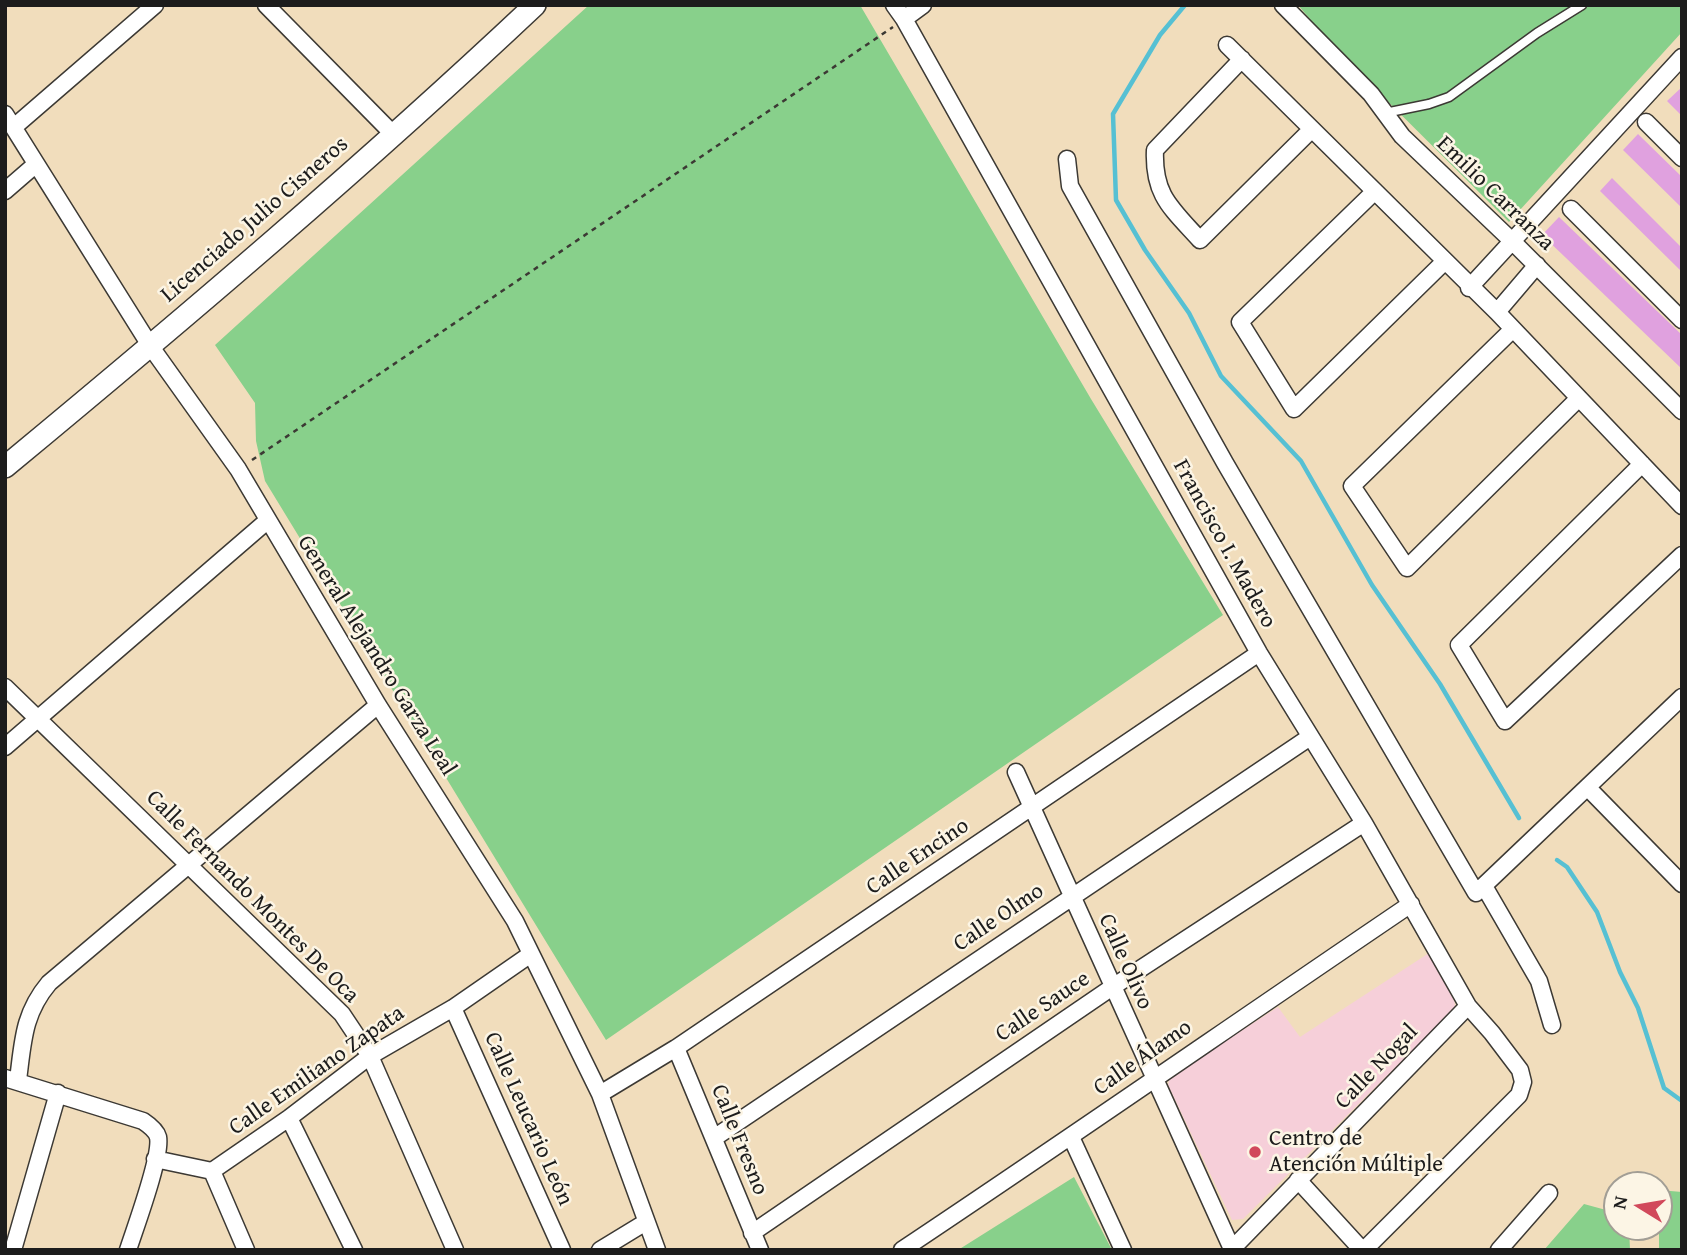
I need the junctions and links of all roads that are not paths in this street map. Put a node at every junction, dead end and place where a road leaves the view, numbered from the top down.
1 (155, 5) edge
2 (266, 5) edge
3 (535, 5) edge
4 (894, 5) edge
5 (923, 5) edge
6 (1283, 5) edge
7 (1582, 5) edge
8 (904, 19) junction
9 (1227, 45) dead end
10 (1682, 57) edge
11 (1242, 59) junction
12 (1385, 113) junction
13 (10, 120) edge
14 (1646, 122) dead end
15 (1312, 130) junction
16 (393, 134) junction
17 (1682, 158) edge
18 (1067, 159) dead end
19 (35, 165) junction
20 (5, 191) edge
21 (1374, 192) junction
22 (1571, 208) dead end
23 (1511, 240) junction
24 (1444, 262) junction
25 (1536, 265) junction
26 (1469, 288) junction
27 (1497, 312) junction
28 (1682, 320) edge
29 (1513, 329) junction
30 (151, 346) junction
31 (1579, 398) junction
32 (1682, 411) edge
33 (1642, 464) junction
34 (5, 467) edge
35 (1682, 506) edge
36 (267, 521) junction
37 (1682, 555) edge
38 (1259, 653) junction
39 (5, 687) edge
40 (1682, 697) edge
41 (378, 705) junction
42 (38, 719) junction
43 (1310, 737) junction
44 (5, 747) edge
45 (1016, 772) dead end
46 (1588, 788) junction
47 (1033, 808) junction
48 (1364, 823) junction
49 (189, 866) junction
50 (1682, 884) edge
51 (1484, 886) junction
52 (1071, 897) junction
53 (1411, 904) junction
54 (531, 954) junction
55 (1111, 988) junction
56 (1468, 1006) junction
57 (453, 1008) junction
58 (1552, 1026) dead end
59 (676, 1048) junction
60 (370, 1056) junction
61 (1153, 1078) junction
62 (12, 1079) edge
63 (58, 1093) junction
64 (600, 1094) junction
65 (289, 1118) junction
66 (1071, 1137) junction
67 (714, 1138) junction
68 (155, 1160) junction
69 (212, 1171) junction
70 (1298, 1180) junction
71 (1549, 1193) dead end
72 (646, 1222) junction
73 (752, 1233) junction
74 (1231, 1249) edge
75 (13, 1250) edge
76 (128, 1250) edge
77 (246, 1250) edge
78 (354, 1250) edge
79 (455, 1250) edge
80 (562, 1250) edge
81 (600, 1250) edge
82 (657, 1250) edge
83 (760, 1250) edge
84 (902, 1250) edge
85 (1123, 1250) edge
86 (1363, 1250) edge
87 (1499, 1250) edge

1 - 13 street
2 - 16 street
3 - 16 street, Licenciado Julio Cisneros
4 - 8 street, Francisco I. Madero
5 - 8 street
6 - 12 street, Emilio Carranza
7 - 12 lane
8 - 38 street, Francisco I. Madero
9 - 11 street
10 - 23 street
11 - 15 street
11 - 15 street
12 - 23 street, Emilio Carranza
13 - 19 street, General Alejandro Garza Leal
14 - 17 street
15 - 21 street
16 - 30 street, Licenciado Julio Cisneros
18 - 51 street
19 - 20 street
19 - 30 street, General Alejandro Garza Leal
21 - 24 street
21 - 24 street
22 - 28 street
23 - 25 street, Emilio Carranza
23 - 26 street
24 - 26 street
25 - 27 street
25 - 32 street, Emilio Carranza
26 - 27 street
27 - 29 street
29 - 31 street
29 - 31 street
30 - 34 street, Licenciado Julio Cisneros
30 - 36 street, General Alejandro Garza Leal
31 - 33 street
33 - 35 street
33 - 37 street
36 - 41 street, General Alejandro Garza Leal
36 - 42 street
38 - 43 street, Francisco I. Madero
38 - 47 street, Calle Encino
39 - 42 street, Calle Fernando Montes De Oca
40 - 46 street
41 - 49 street
41 - 54 street, General Alejandro Garza Leal
42 - 44 street
42 - 49 street, Calle Fernando Montes De Oca
43 - 48 street, Francisco I. Madero
43 - 52 street, Calle Olmo
45 - 47 street, Calle Olivo
46 - 50 street
46 - 51 street
47 - 52 street, Calle Olivo
47 - 59 street, Calle Encino
48 - 53 street, Francisco I. Madero
48 - 55 street, Calle Sauce
49 - 60 street, Calle Fernando Montes De Oca
49 - 62 street
51 - 58 street
52 - 55 street, Calle Olivo
52 - 67 street, Calle Olmo
53 - 56 street, Francisco I. Madero
53 - 61 street, Calle Álamo
54 - 57 street, Calle Emiliano Zapata
54 - 64 street, General Alejandro Garza Leal
55 - 61 street, Calle Olivo
55 - 73 street, Calle Sauce
56 - 70 street, Calle Nogal
56 - 86 street, Francisco I. Madero
57 - 60 street, Calle Emiliano Zapata
57 - 80 street, Calle Leucario León
59 - 64 street, Calle Encino
59 - 67 street, Calle Fresno
60 - 65 street, Calle Emiliano Zapata
60 - 79 street, Calle Fernando Montes De Oca
61 - 66 street, Calle Álamo
61 - 74 street, Calle Olivo
62 - 63 street
63 - 68 street
63 - 75 street
64 - 72 street, General Alejandro Garza Leal
65 - 69 street, Calle Emiliano Zapata
65 - 78 street
66 - 84 street, Calle Álamo
66 - 85 street
67 - 73 street, Calle Fresno
68 - 69 street
68 - 76 street
69 - 77 street
70 - 74 street, Calle Nogal
70 - 86 street
71 - 87 street
72 - 81 street
72 - 82 street, General Alejandro Garza Leal
73 - 83 street, Calle Fresno

